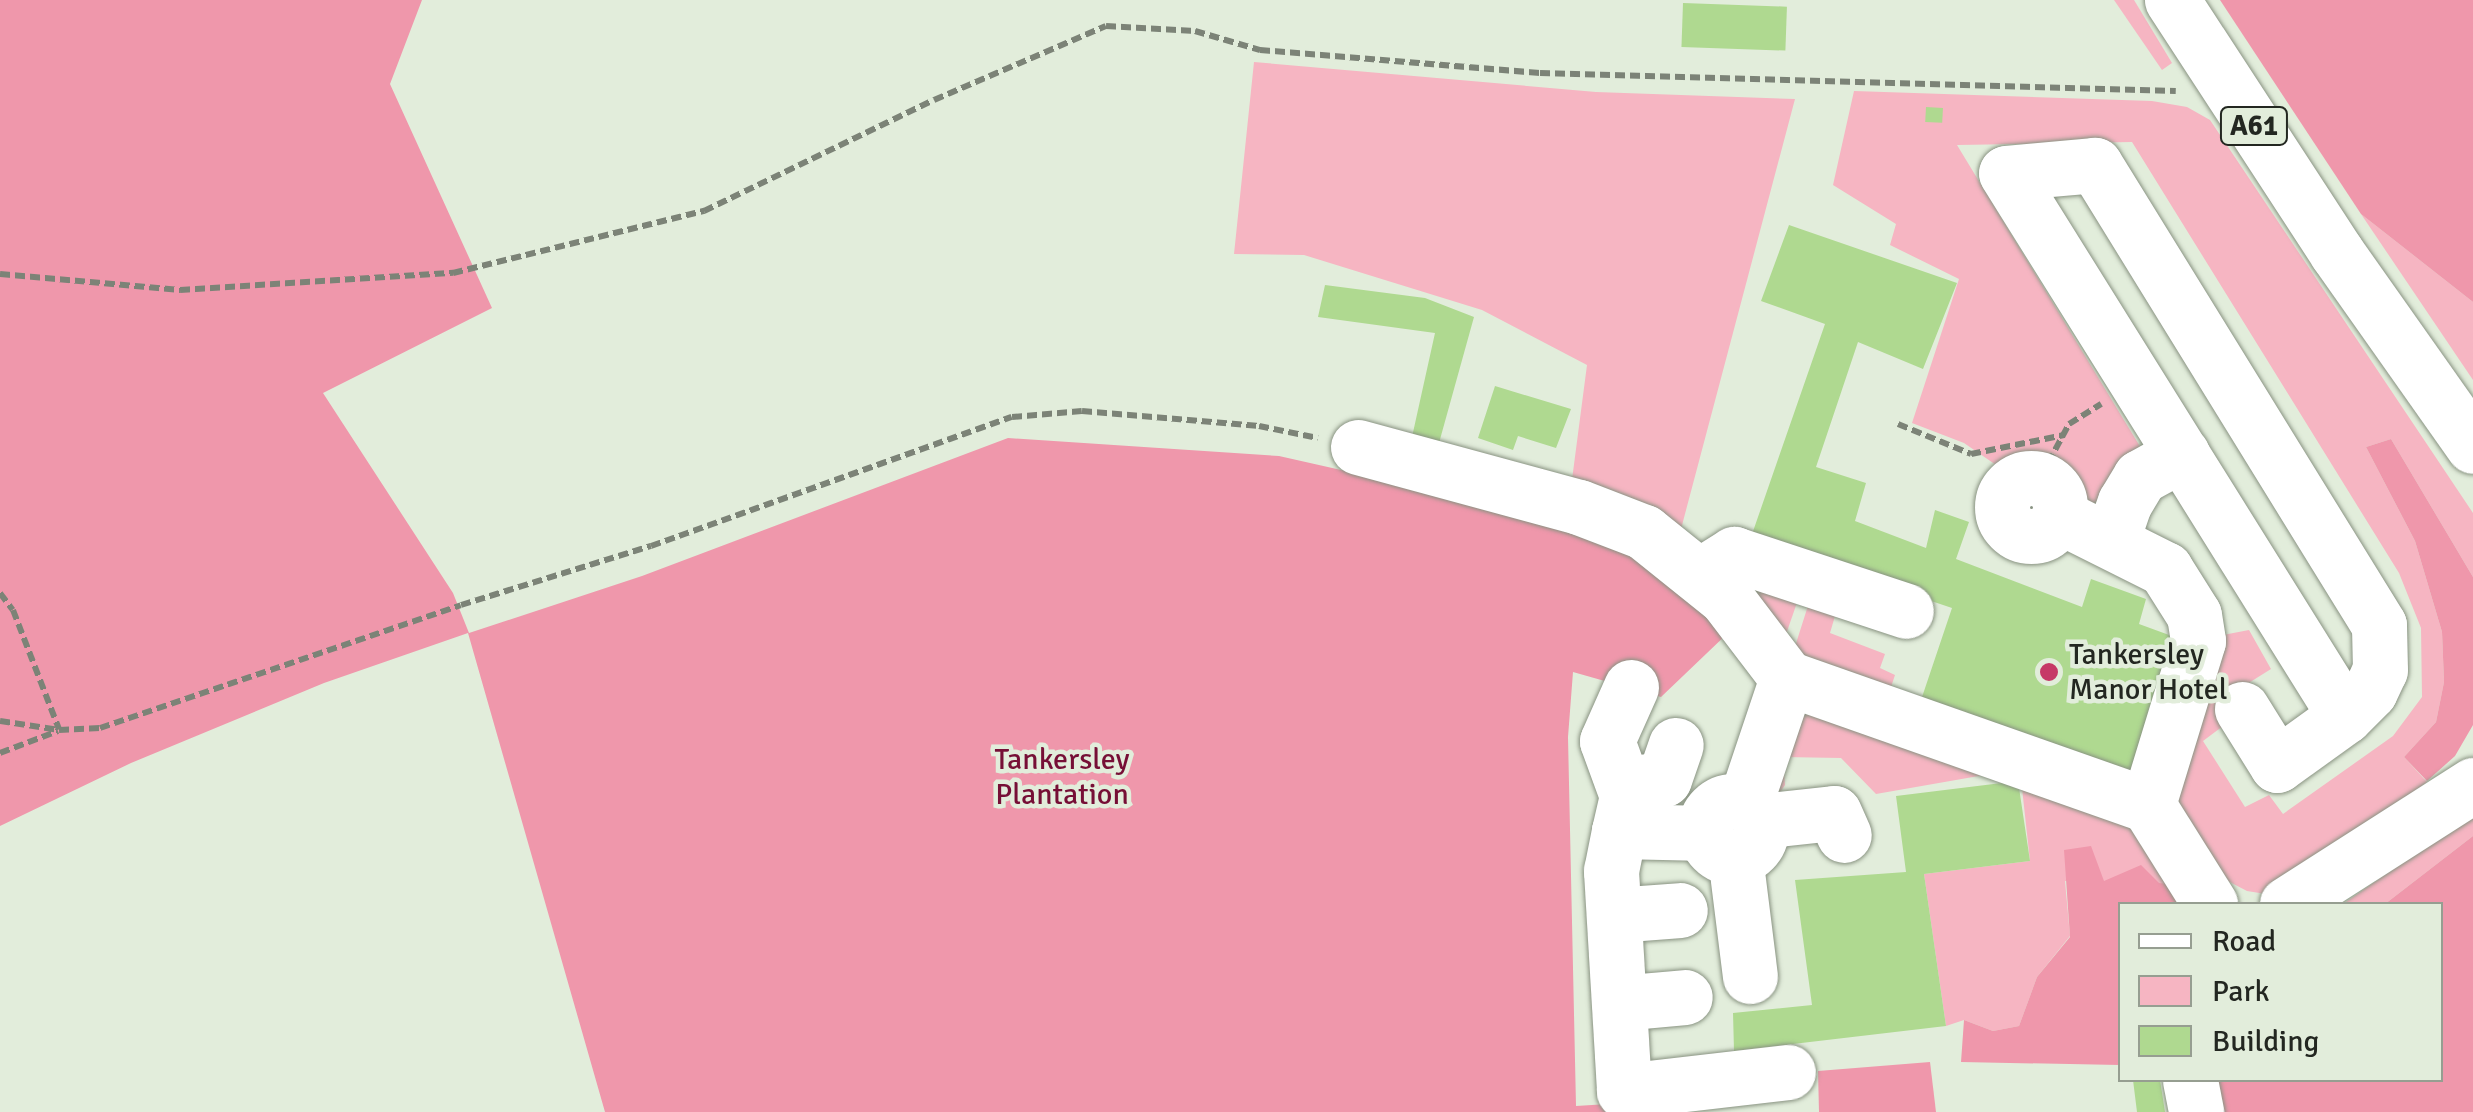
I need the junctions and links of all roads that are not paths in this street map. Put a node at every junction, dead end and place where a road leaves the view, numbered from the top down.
1 (2172, 0) edge
2 (2473, 446) edge
3 (1358, 447) road end
4 (2182, 454) junction
5 (2054, 476) road end
6 (2112, 538) junction
7 (1702, 574) junction
8 (2277, 604) junction
9 (1906, 611) dead end
10 (2198, 641) junction
11 (1787, 678) junction
12 (1631, 687) dead end
13 (2242, 709) dead end
14 (2345, 716) junction
15 (1676, 744) dead end
16 (2464, 781) edge
17 (2148, 805) junction
18 (1623, 814) junction
19 (1736, 828) junction
20 (1844, 835) dead end
21 (2209, 902) edge
22 (2289, 902) edge
23 (1680, 910) dead end
24 (1614, 915) junction
25 (1750, 976) dead end
26 (1685, 997) dead end
27 (1619, 1003) junction
28 (1788, 1072) dead end
29 (2190, 1082) edge
30 (2196, 1112) edge

1 - 2 main road, A61
3 - 7 main road
4 - 6 main road
4 - 8 main road
4 - 14 main road
5 - 6 main road
6 - 10 main road
7 - 9 main road
7 - 11 main road
8 - 10 main road
8 - 14 main road
10 - 17 main road
11 - 17 main road
11 - 19 main road
12 - 18 main road
13 - 14 main road
15 - 18 main road
16 - 22 main road
17 - 21 main road
18 - 19 main road
18 - 24 main road
19 - 20 main road
19 - 25 main road
23 - 24 main road
24 - 27 main road
26 - 27 main road
27 - 28 main road
29 - 30 main road

